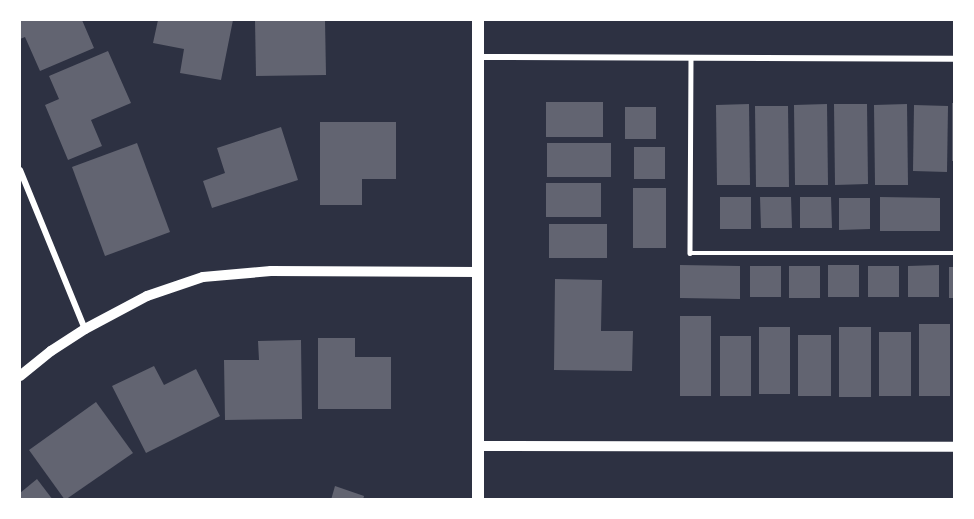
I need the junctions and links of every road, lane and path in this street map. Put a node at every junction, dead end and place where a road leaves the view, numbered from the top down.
1 (478, 20) edge
2 (478, 57) junction
3 (691, 58) junction
4 (954, 59) edge
5 (20, 170) edge
6 (954, 253) edge
7 (478, 272) junction
8 (85, 329) junction
9 (20, 376) edge
10 (478, 447) junction
11 (954, 447) edge
12 (478, 500) edge

1 - 2 main road
2 - 3 street
2 - 7 main road
3 - 4 street
3 - 6 lane
5 - 8 street
7 - 8 street
7 - 10 main road
8 - 9 street
10 - 11 street
10 - 12 main road

